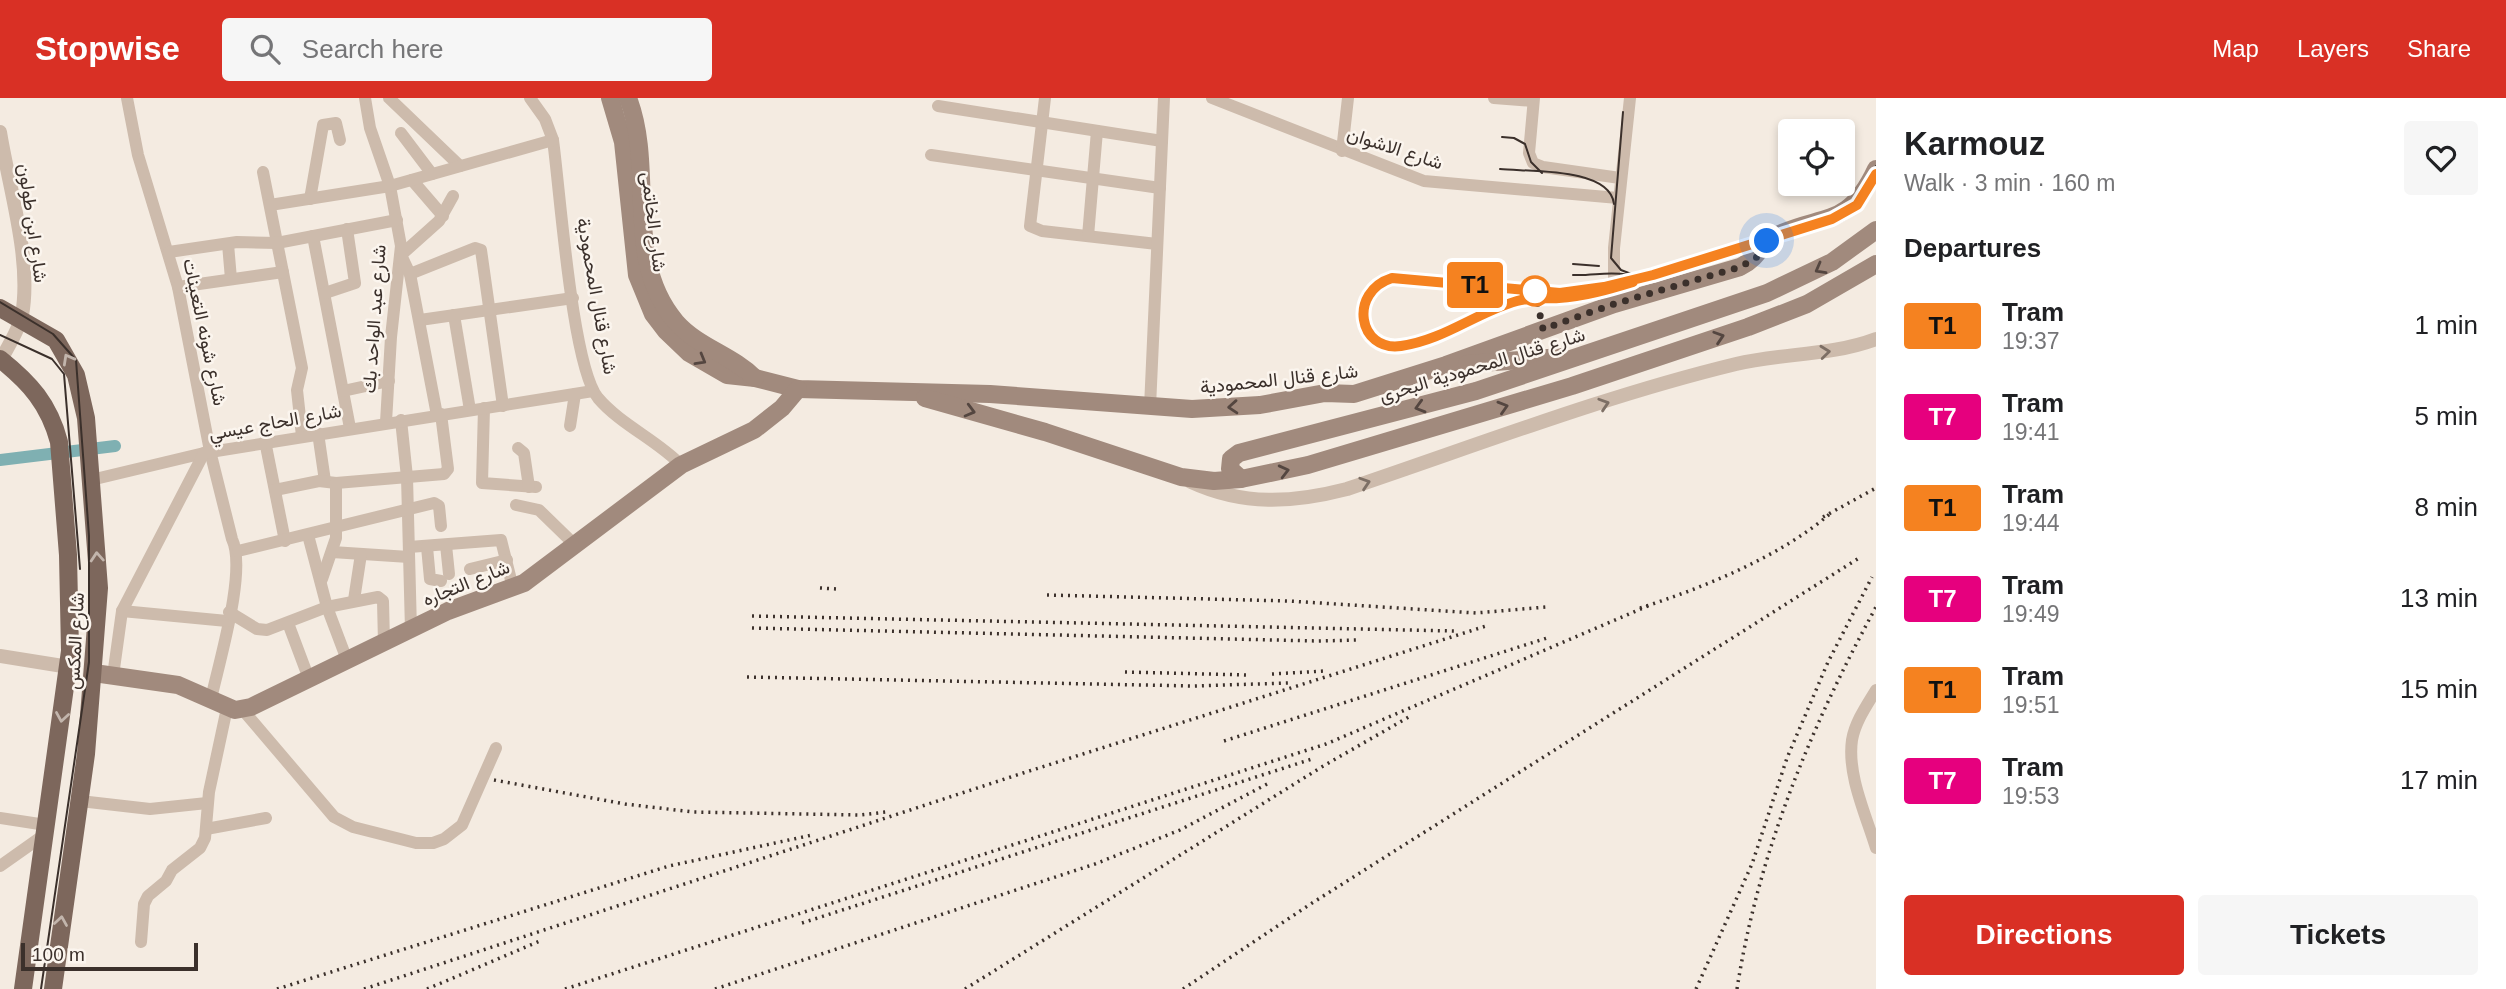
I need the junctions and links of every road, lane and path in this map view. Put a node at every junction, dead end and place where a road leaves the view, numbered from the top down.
1 (127, 98) edge
2 (365, 98) edge
3 (389, 98) edge
4 (530, 98) edge
5 (610, 98) edge
6 (628, 98) edge
7 (1045, 98) edge
8 (1164, 98) edge
9 (1212, 98) edge
10 (1348, 98) edge
11 (1494, 98) edge
12 (1630, 98) edge
13 (1534, 100) edge
14 (938, 106) dead end
15 (1042, 122) junction
16 (1097, 131) junction
17 (0, 132) edge
18 (401, 133) dead end
19 (340, 140) dead end
20 (553, 141) junction
21 (1162, 141) junction
22 (1342, 151) junction
23 (931, 155) dead end
24 (460, 166) junction
25 (1543, 167) junction
26 (1876, 169) edge
27 (263, 172) dead end
28 (1036, 172) junction
29 (432, 174) junction
30 (1620, 178) junction
31 (412, 180) junction
32 (1093, 181) junction
33 (390, 186) junction
34 (1160, 188) junction
35 (1541, 192) junction
36 (453, 195) dead end
37 (1618, 198) junction
38 (310, 199) junction
39 (270, 205) junction
40 (443, 216) junction
41 (397, 220) junction
42 (347, 229) junction
43 (1876, 230) edge
44 (313, 236) junction
45 (1088, 236) junction
46 (277, 243) junction
47 (228, 244) junction
48 (1157, 244) junction
49 (169, 252) junction
50 (401, 255) junction
51 (1876, 264) edge
52 (283, 272) junction
53 (410, 274) junction
54 (231, 279) junction
55 (178, 287) junction
56 (325, 293) junction
57 (573, 298) junction
58 (1614, 304) junction
59 (0, 308) edge
60 (491, 310) junction
61 (454, 314) junction
62 (21, 319) junction
63 (420, 320) junction
64 (1876, 340) edge
65 (1589, 355) junction
66 (0, 360) edge
67 (1446, 365) junction
68 (755, 378) junction
69 (389, 381) junction
70 (797, 389) junction
71 (343, 391) junction
72 (593, 391) junction
73 (905, 393) junction
74 (575, 394) junction
75 (503, 406) junction
76 (1150, 407) junction
77 (484, 408) junction
78 (470, 410) junction
79 (439, 414) junction
80 (401, 420) junction
81 (386, 422) junction
82 (570, 426) dead end
83 (350, 428) junction
84 (318, 433) junction
85 (302, 436) junction
86 (265, 441) junction
87 (518, 448) dead end
88 (207, 452) junction
89 (681, 465) junction
90 (407, 477) junction
91 (1181, 477) junction
92 (1241, 479) junction
93 (91, 480) junction
94 (330, 482) junction
95 (275, 490) junction
96 (516, 505) dead end
97 (407, 510) junction
98 (441, 526) dead end
99 (337, 528) junction
100 (308, 535) junction
101 (285, 541) junction
102 (446, 545) junction
103 (575, 545) junction
104 (427, 547) junction
105 (238, 551) junction
106 (332, 552) junction
107 (409, 552) junction
108 (361, 554) junction
109 (507, 560) junction
110 (470, 569) dead end
111 (321, 579) junction
112 (513, 588) junction
113 (354, 600) junction
114 (327, 607) junction
115 (122, 611) junction
116 (228, 616) junction
117 (288, 623) junction
118 (411, 630) junction
119 (384, 643) junction
120 (0, 656) edge
121 (347, 660) junction
122 (69, 667) junction
123 (94, 673) junction
124 (113, 676) junction
125 (309, 679) junction
126 (1876, 690) edge
127 (227, 705) junction
128 (496, 748) dead end
129 (79, 801) junction
130 (207, 803) junction
131 (0, 818) edge
132 (265, 818) dead end
133 (206, 829) junction
134 (45, 830) junction
135 (1876, 848) edge
136 (0, 866) edge
137 (141, 942) dead end
138 (23, 989) edge
139 (53, 989) edge

1 - 49 street, شارع شونه التعينات
2 - 33 street, شارع عبد الواحد بك
3 - 24 street
4 - 20 street, شارع قنال المحمودية
5 -> 68 main road, شارع الخاتمى
6 - 68 main road, شارع الخاتمى
7 - 15 street
8 - 21 street
9 - 22 street, شارع الاشوان
10 - 22 street
11 - 13 street
12 - 30 street
13 - 25 street
14 - 15 street
15 - 16 street
15 - 28 street
16 - 21 street
16 - 32 street
17 - 62 street, شارع ابن طولون
18 - 29 street
19 - 38 street
20 - 24 street
20 - 57 street, شارع قنال المحمودية
21 - 34 street
22 - 35 street, شارع الاشوان
23 - 28 street
24 - 29 street
25 - 30 street
25 - 35 street
26 - 58 main road, شارع قنال المحمودية
27 - 39 street
28 - 32 street
28 - 45 street
29 - 31 street
30 - 37 street
31 - 33 street
31 - 40 street
32 - 34 street
32 - 45 street
33 - 38 street
33 - 41 street, شارع عبد الواحد بك
34 - 48 street
35 - 37 street, شارع الاشوان
36 - 40 street
37 - 58 street
38 - 39 street
39 - 46 street
40 - 50 street
41 - 42 street
41 - 50 street, شارع عبد الواحد بك
42 - 44 street
42 - 56 street
43 -> 65 main road, شارع قنال المحمودية البحرى
44 - 46 street
44 - 56 street
45 - 48 street
46 - 47 street
46 - 52 street
47 - 49 street
47 - 54 street
48 - 76 street
49 - 55 street, شارع شونه التعينات
50 - 53 street
50 - 69 street, شارع عبد الواحد بك
92 -> 51 main road
52 - 54 street
52 - 85 street
53 - 60 street
53 - 63 street
54 - 55 street
55 - 88 street, شارع شونه التعينات
56 - 71 street
57 - 60 street
57 - 72 street, شارع قنال المحمودية
58 - 67 main road, شارع قنال المحمودية
59 - 62 main road, شارع المكس
60 - 61 street
60 - 75 street
61 - 63 street
61 - 78 street
62 - 66 street
93 -> 62 main road, شارع المكس
63 - 79 street
91 -> 64 street
65 - 67 main road
65 -> 92 main road, شارع قنال المحمودية البحرى
66 - 122 main road, شارع المكس
67 -> 76 main road, شارع قنال المحمودية
68 - 70 main road, شارع قنال المحمودية
69 - 71 street
69 - 81 street, شارع عبد الواحد بك
70 - 73 main road, شارع قنال المحمودية
70 - 89 main road, شارع التجاره
71 - 83 street
72 - 74 street, شارع الحاج عيسي
72 - 89 street, شارع قنال المحمودية
73 - 76 main road, شارع قنال المحمودية
73 -> 91 main road
74 - 75 street, شارع الحاج عيسي
74 - 82 street
75 - 77 street, شارع الحاج عيسي
77 - 78 street, شارع الحاج عيسي
77 - 87 street
78 - 79 street, شارع الحاج عيسي
79 - 80 street, شارع الحاج عيسي
79 - 90 street
80 - 81 street, شارع الحاج عيسي
80 - 90 street
81 - 83 street, شارع الحاج عيسي
83 - 84 street, شارع الحاج عيسي
84 - 85 street, شارع الحاج عيسي
84 - 94 street
85 - 86 street, شارع الحاج عيسي
86 - 88 street, شارع الحاج عيسي
86 - 95 street
88 - 93 street
88 - 105 street, شارع شونه التعينات
88 - 115 street, شارع الحاج عيسي
89 - 103 main road, شارع التجاره
90 - 94 street
90 - 97 street
91 - 92 main road
123 -> 93 main road, شارع المكس
94 - 95 street
94 - 99 street
95 - 101 street
96 - 103 street
97 - 98 street
97 - 99 street
97 - 107 street
99 - 100 street
99 - 106 street
100 - 101 street
100 - 111 street
101 - 105 street
102 - 104 street
102 - 104 street
102 - 109 street
103 - 112 main road, شارع التجاره
104 - 107 street
105 - 116 street, شارع شونه التعينات
106 - 108 street
106 - 111 street
107 - 108 street
107 - 118 street
108 - 113 street
109 - 110 street
109 - 112 street
111 - 114 street
112 - 118 main road, شارع التجاره
113 - 114 street
113 - 119 street
114 - 117 street
114 - 121 street
115 - 116 street
115 - 124 street, شارع الحاج عيسي
116 - 117 street
116 - 127 street, شارع شونه التعينات
117 - 125 street
118 - 119 main road, شارع التجاره
119 - 121 main road, شارع التجاره
120 - 122 street
121 - 125 main road, شارع التجاره
122 -> 134 main road, شارع المكس
123 - 124 main road
123 - 129 main road, شارع المكس
124 - 127 main road
125 - 127 main road, شارع التجاره
126 - 135 street
127 - 128 street
127 - 130 street, شارع شونه التعينات
129 - 130 street
139 -> 129 main road, شارع المكس
130 - 133 street, شارع شونه التعينات
131 - 134 street
132 - 133 street
133 - 137 street
134 - 136 street
134 - 138 main road, شارع المكس

